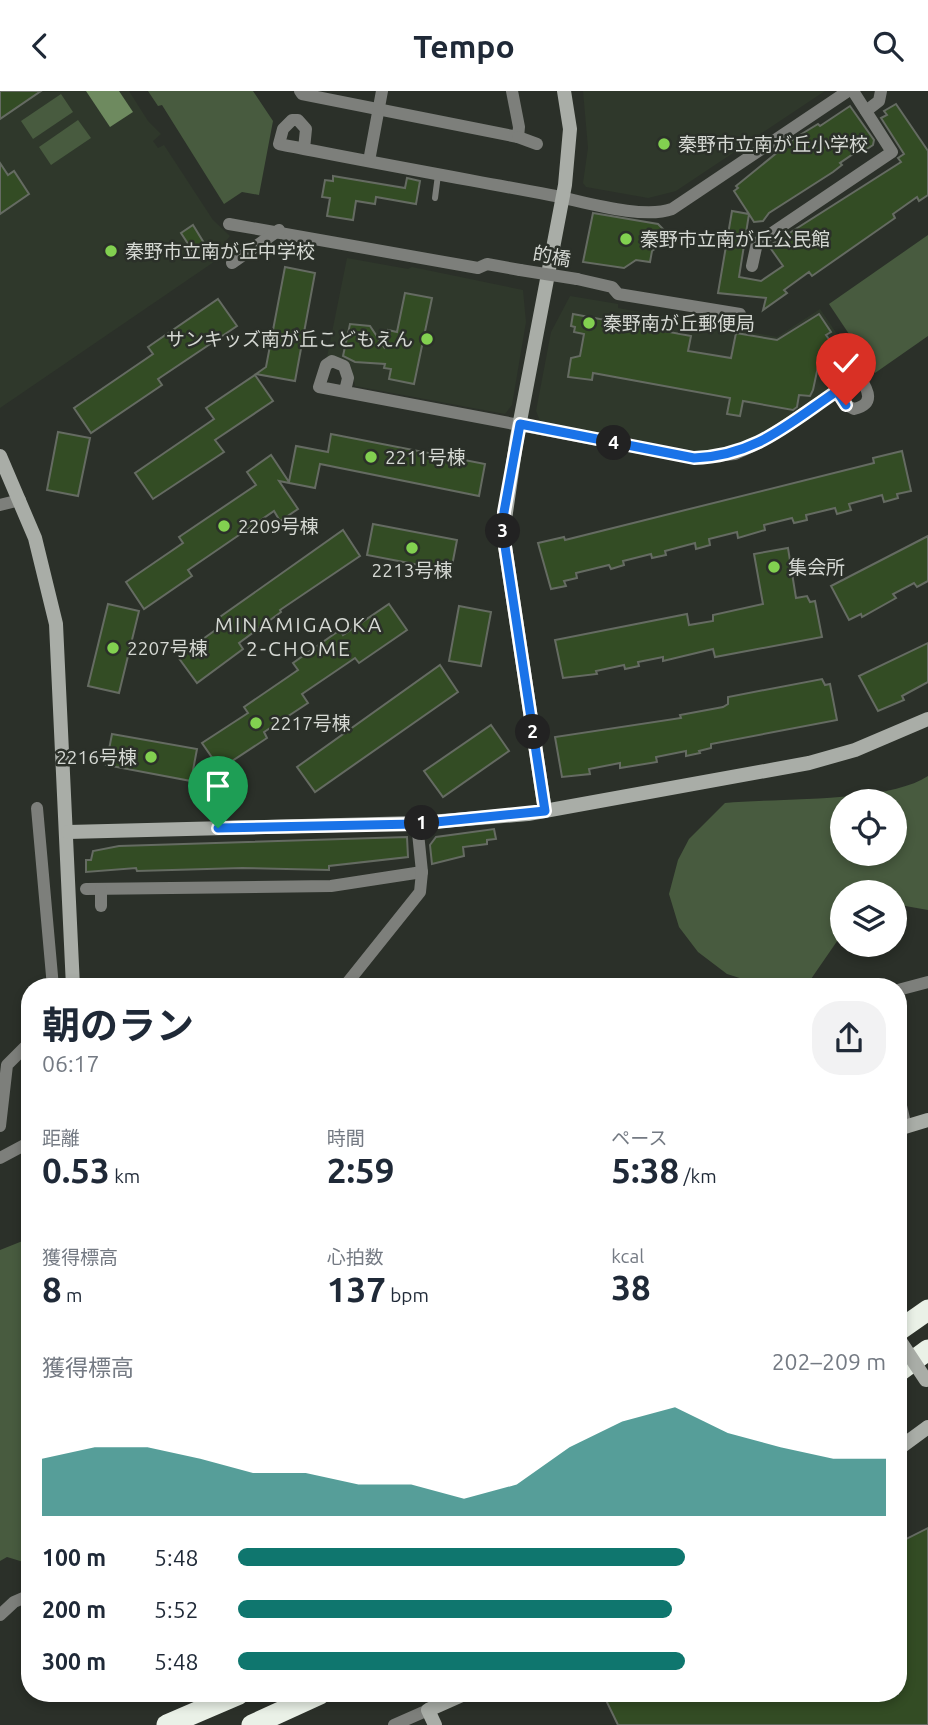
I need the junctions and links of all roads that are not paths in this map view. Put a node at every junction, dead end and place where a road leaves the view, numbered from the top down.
1 (300, 91) edge
2 (383, 91) edge
3 (512, 91) edge
4 (564, 91) edge
5 (850, 91) edge
6 (881, 91) edge
7 (378, 111) junction
8 (866, 111) junction
9 (518, 137) junction
10 (537, 144) dead end
11 (304, 149) dead end
12 (369, 161) junction
13 (438, 174) junction
14 (435, 198) dead end
15 (563, 198) junction
16 (229, 224) dead end
17 (279, 230) junction
18 (757, 246) dead end
19 (232, 263) dead end
20 (740, 314) dead end
21 (345, 391) dead end
22 (837, 391) dead end
23 (520, 424) junction
24 (0, 456) edge
25 (20, 500) junction
26 (0, 505) edge
27 (928, 719) edge
28 (37, 808) dead end
29 (545, 811) junction
30 (416, 824) junction
31 (68, 832) junction
32 (422, 872) junction
33 (86, 889) dead end
34 (101, 889) junction
35 (101, 906) dead end
36 (52, 978) edge
37 (73, 978) edge
38 (351, 978) edge
39 (928, 982) edge
40 (907, 988) edge
41 (21, 1049) edge
42 (928, 1120) edge
43 (0, 1125) edge
44 (907, 1126) edge
45 (21, 1147) edge
46 (0, 1158) edge
47 (928, 1310) edge
48 (907, 1325) edge
49 (928, 1350) edge
50 (907, 1352) edge
51 (907, 1365) edge
52 (927, 1382) edge
53 (928, 1427) edge
54 (907, 1442) edge
55 (21, 1599) edge
56 (0, 1615) edge
57 (220, 1702) edge
58 (302, 1702) edge
59 (446, 1702) edge
60 (428, 1710) junction
61 (167, 1725) edge
62 (252, 1725) edge
63 (394, 1725) edge
64 (435, 1725) edge

1 - 7 street
2 - 7 street
3 - 9 street
4 - 15 street
5 - 8 street
5 - 15 street
6 - 8 street
7 - 9 street
7 - 12 street
8 - 18 street
9 - 10 street
11 - 12 street
12 - 13 street
13 - 14 lane
13 - 15 street
15 - 23 street
16 - 17 street, 的橋
17 - 19 street
17 - 20 street, 的橋, bridge
21 - 23 street
22 - 23 street
23 - 29 street
24 - 25 street
25 - 26 street
25 - 31 street
27 - 29 street
28 - 36 street
29 - 30 street
30 - 31 street
30 - 32 street
31 - 37 street
32 - 34 street
32 - 38 street
33 - 34 street
34 - 35 street
39 - 40 street
41 - 43 street
42 - 44 street
45 - 46 street
47 - 48 highway
49 - 51 highway
50 - 52 street, bridge
53 - 54 street
55 - 56 street
57 - 61 highway
58 - 62 highway
59 - 60 street
60 - 63 street
60 - 64 street

